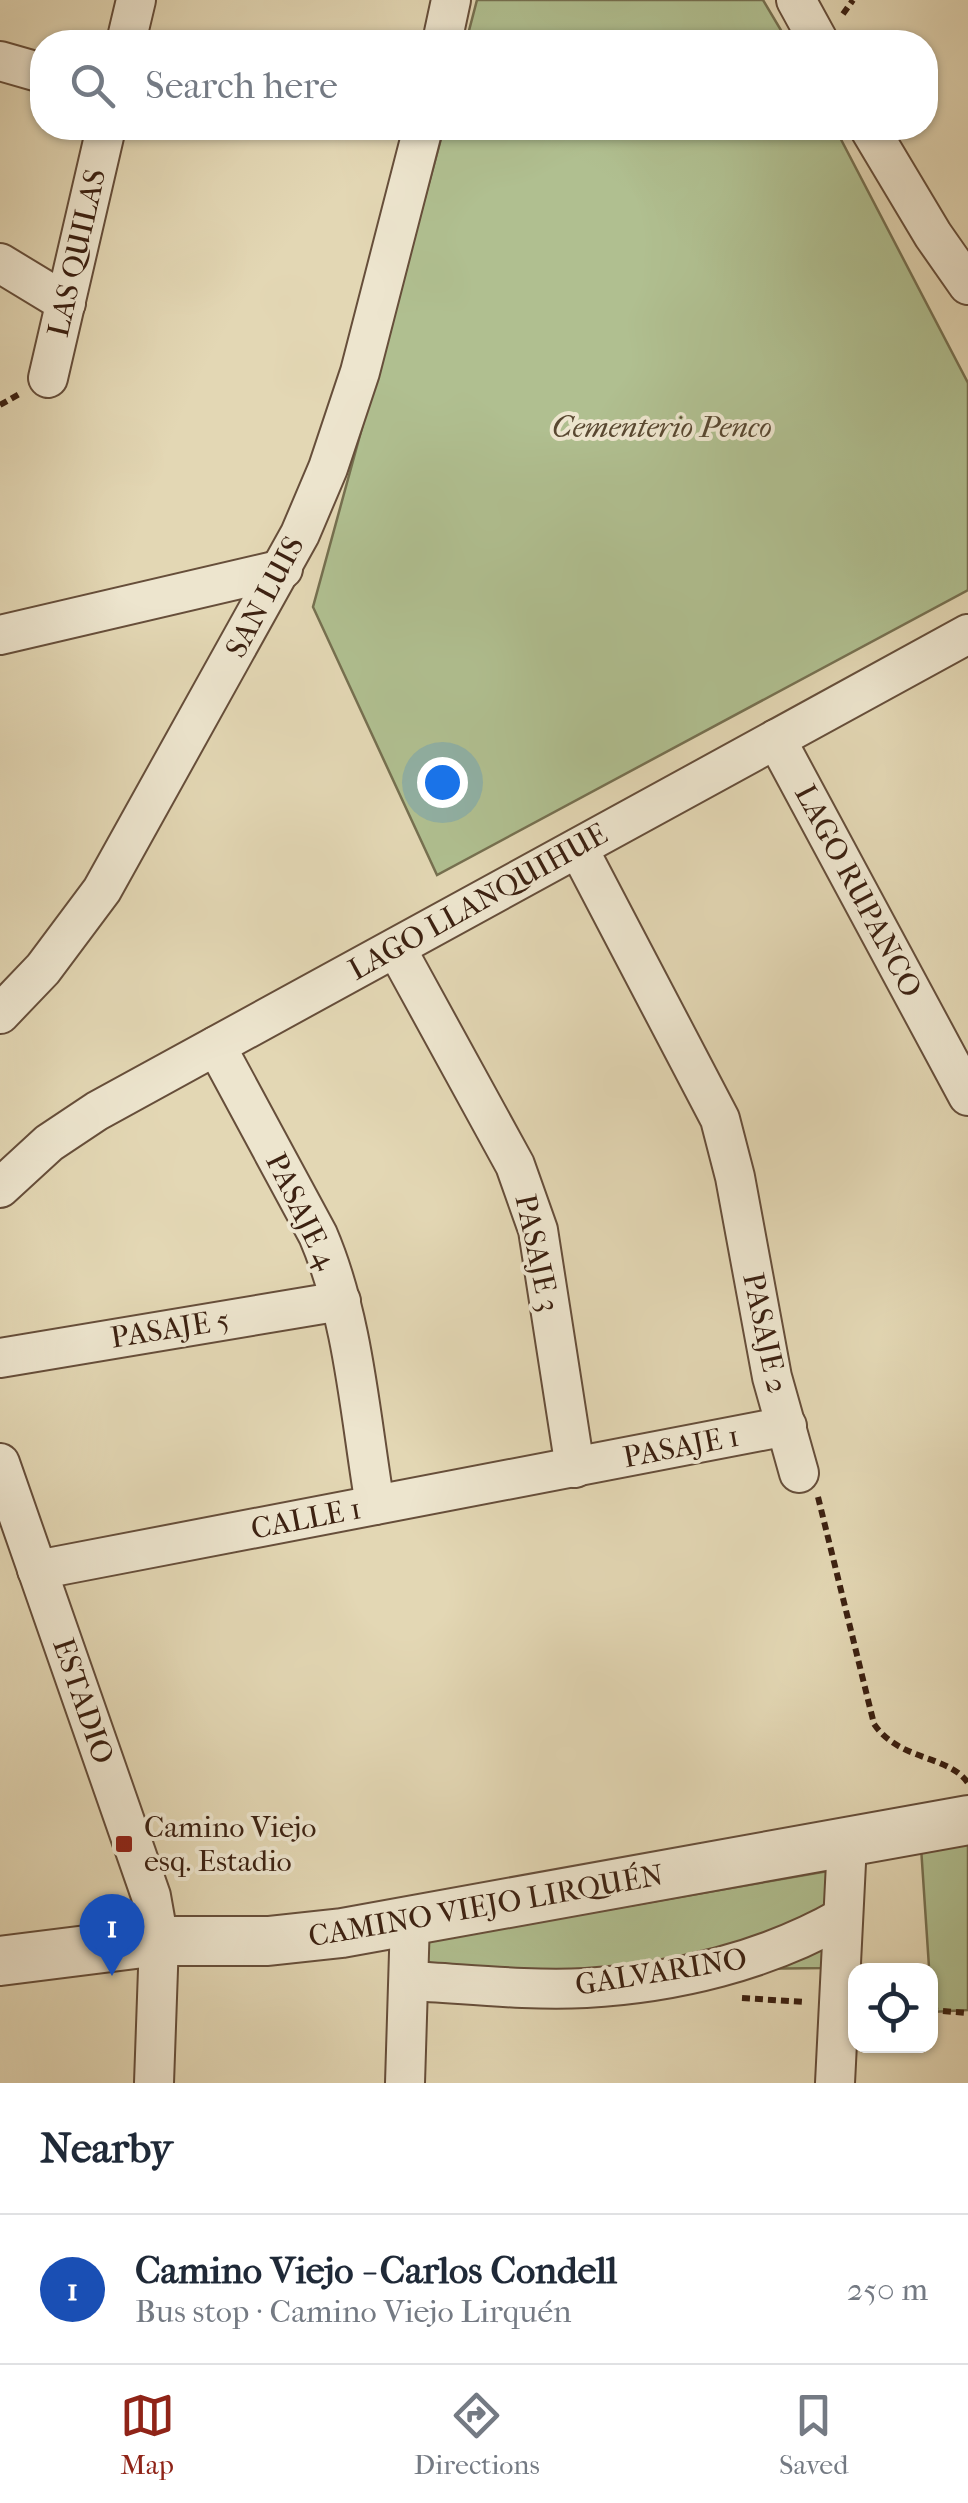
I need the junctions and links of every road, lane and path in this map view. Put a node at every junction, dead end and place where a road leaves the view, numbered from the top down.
1 (136, 0) edge
2 (451, 0) edge
3 (796, 0) edge
4 (129, 30) edge
5 (445, 30) edge
6 (813, 30) edge
7 (0, 61) edge
8 (30, 70) edge
9 (103, 140) edge
10 (420, 140) edge
11 (877, 140) edge
12 (0, 263) edge
13 (968, 285) edge
14 (66, 304) junction
15 (48, 378) dead end
16 (283, 569) junction
17 (968, 634) edge
18 (0, 636) edge
19 (776, 739) junction
20 (578, 848) junction
21 (396, 948) junction
22 (0, 1014) edge
23 (216, 1046) junction
24 (968, 1096) edge
25 (0, 1188) edge
26 (341, 1300) junction
27 (0, 1358) edge
28 (787, 1426) junction
29 (0, 1463) edge
30 (576, 1468) junction
31 (800, 1472) joint
32 (375, 1506) junction
33 (37, 1570) junction
34 (968, 1784) edge
35 (968, 1820) edge
36 (846, 1842) junction
37 (843, 1917) junction
38 (410, 1920) junction
39 (159, 1941) junction
40 (0, 1960) edge
41 (410, 1982) junction
42 (938, 2010) edge
43 (968, 2012) edge
44 (154, 2083) edge
45 (406, 2083) edge
46 (835, 2083) edge

1 - 4 street
2 - 5 street
3 - 6 street
7 - 8 street
9 - 14 street, LAS QUILAS
10 - 16 street, SAN LUIS
11 - 13 street
12 - 14 street
14 - 15 street, LAS QUILAS
16 - 18 street
16 - 22 street, SAN LUIS
17 - 19 street, LAGO LLANQUIHUE
19 - 20 street, LAGO LLANQUIHUE
19 - 24 street, LAGO RUPANCO
20 - 21 street, LAGO LLANQUIHUE
20 - 28 street, PASAJE 2
21 - 23 street, LAGO LLANQUIHUE
21 - 30 street, PASAJE 3
23 - 25 street, LAGO LLANQUIHUE
23 - 26 street, PASAJE 4
26 - 27 street, PASAJE 5
26 - 32 street, PASAJE 4
28 - 30 street, PASAJE 1
28 - 31 street, PASAJE 2
29 - 33 street, ESTADIO
30 - 32 street, CALLE 1
31 - 34 path
32 - 33 street, CALLE 1
33 - 39 street, ESTADIO
35 - 36 street, CAMINO VIEJO LIRQUÉN
36 - 37 street
36 - 38 street, CAMINO VIEJO LIRQUÉN
37 - 41 street, GALVARINO
37 - 46 street
38 - 39 street, CAMINO VIEJO LIRQUÉN
38 - 41 street
39 - 40 street, CAMINO VIEJO LIRQUÉN
39 - 44 street, ESTADIO
41 - 45 street
42 - 43 path

